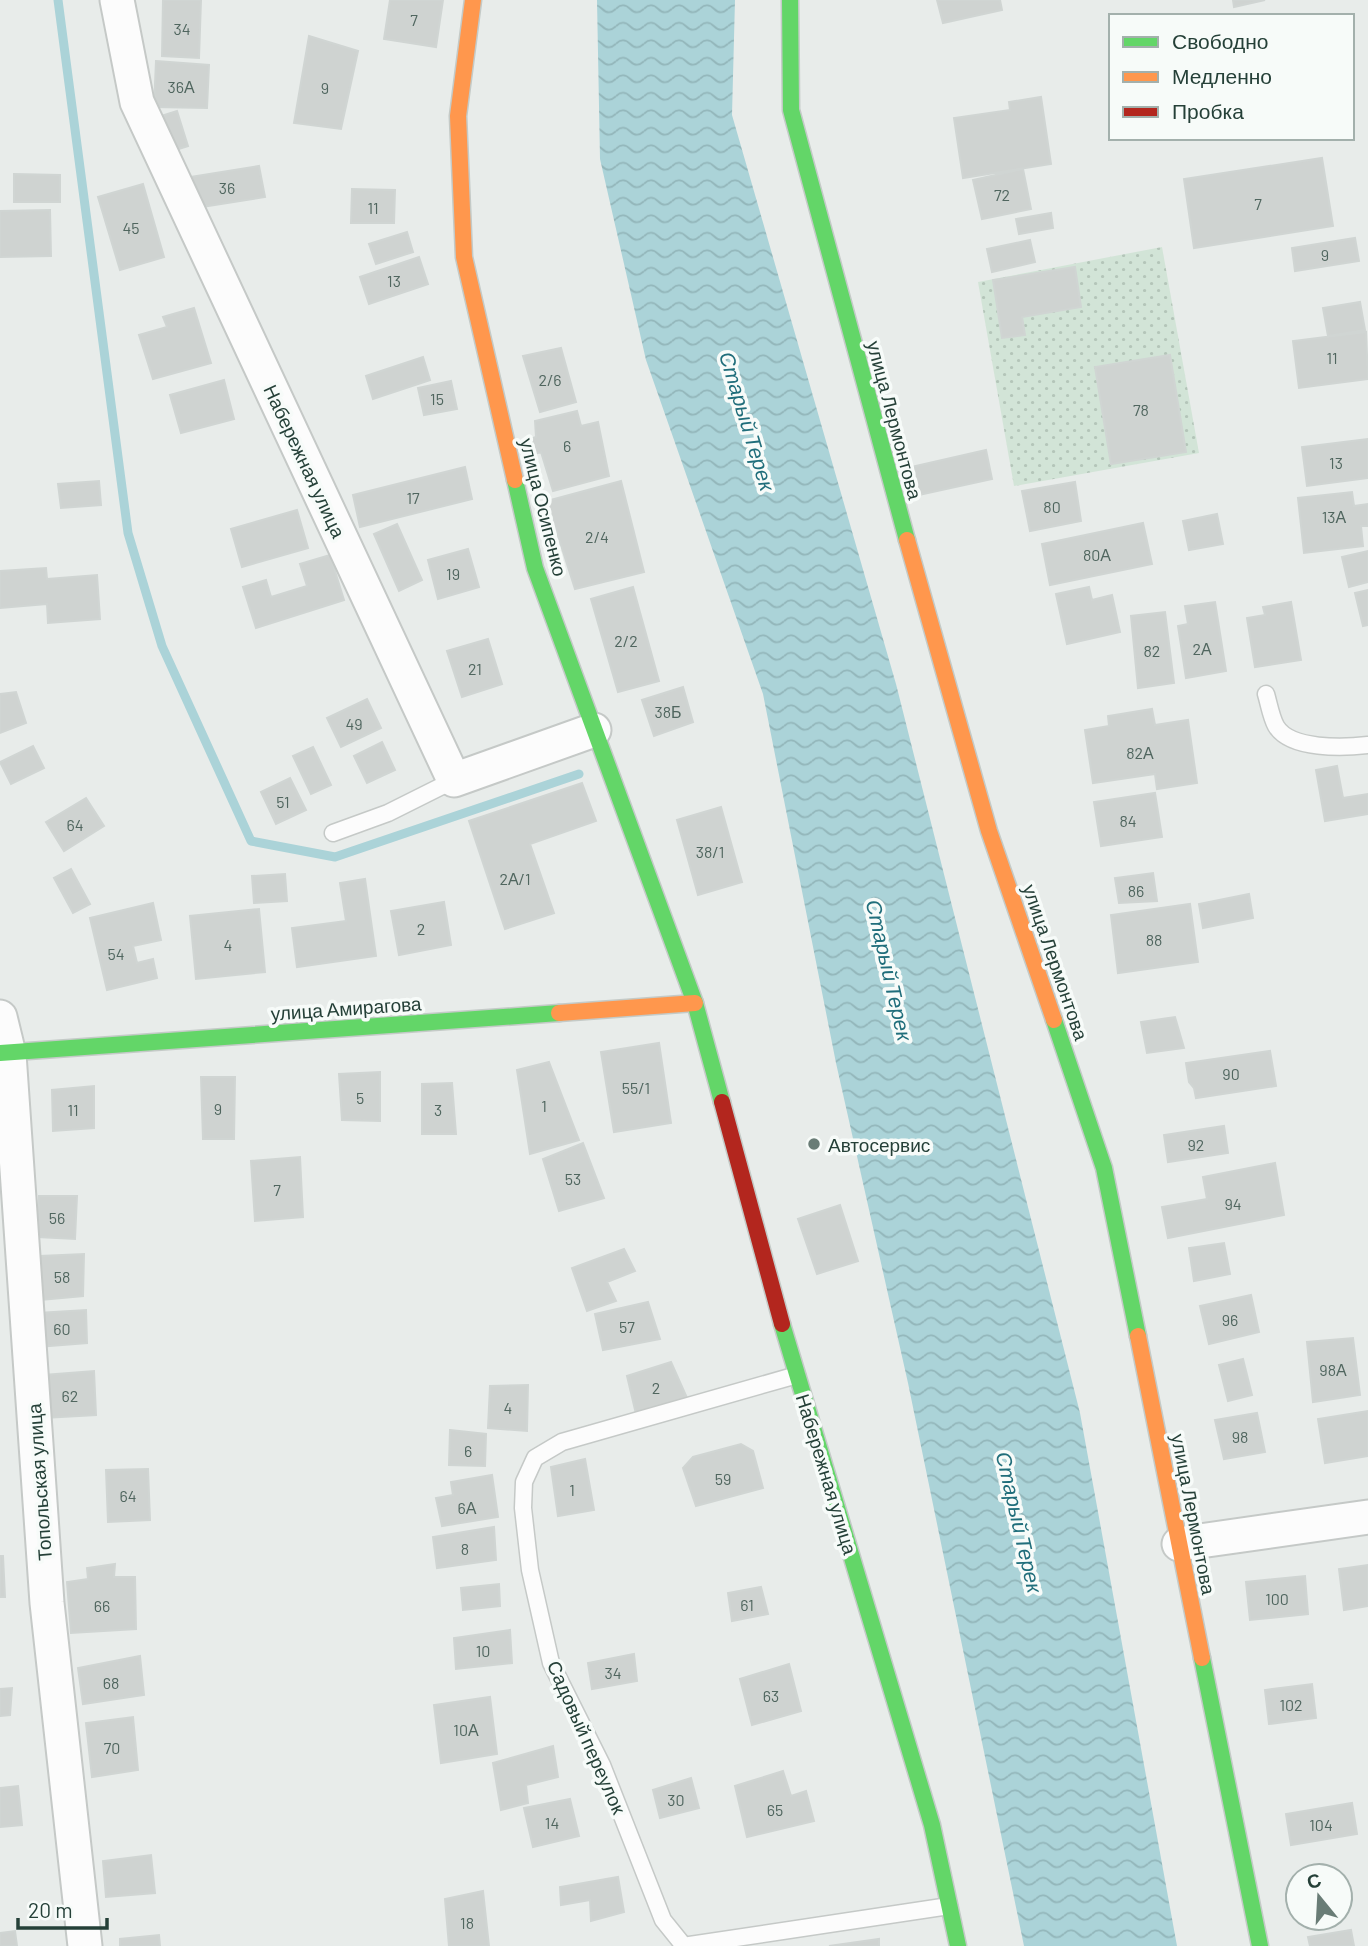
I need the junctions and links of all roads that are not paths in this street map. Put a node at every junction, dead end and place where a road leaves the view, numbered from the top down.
1 (117, 0) edge
2 (472, 0) edge
3 (790, 0) edge
4 (1266, 694) dead end
5 (594, 730) junction
6 (1368, 745) edge
7 (454, 779) junction
8 (332, 834) dead end
9 (695, 1003) junction
10 (0, 1017) edge
11 (5, 1054) edge
12 (797, 1375) junction
13 (1368, 1517) edge
14 (1179, 1544) junction
15 (949, 1906) junction
16 (85, 1946) edge
17 (683, 1946) edge
18 (958, 1946) edge
19 (1260, 1946) edge

1 - 7 street, Набережная улица
2 - 5 street, улица Осипенко
3 - 14 street, улица Лермонтова
4 - 6 lane
5 - 7 street
5 - 9 street, улица Осипенко
7 - 8 lane
9 - 11 street, улица Амирагова
9 - 12 street, Набережная улица
10 - 11 street, Топольская улица
11 - 16 street, Топольская улица
12 - 15 street, Набережная улица
12 - 17 lane, Садовый переулок
13 - 14 street
14 - 19 street, улица Лермонтова
15 - 17 lane, Садовый переулок
15 - 18 street, Набережная улица

